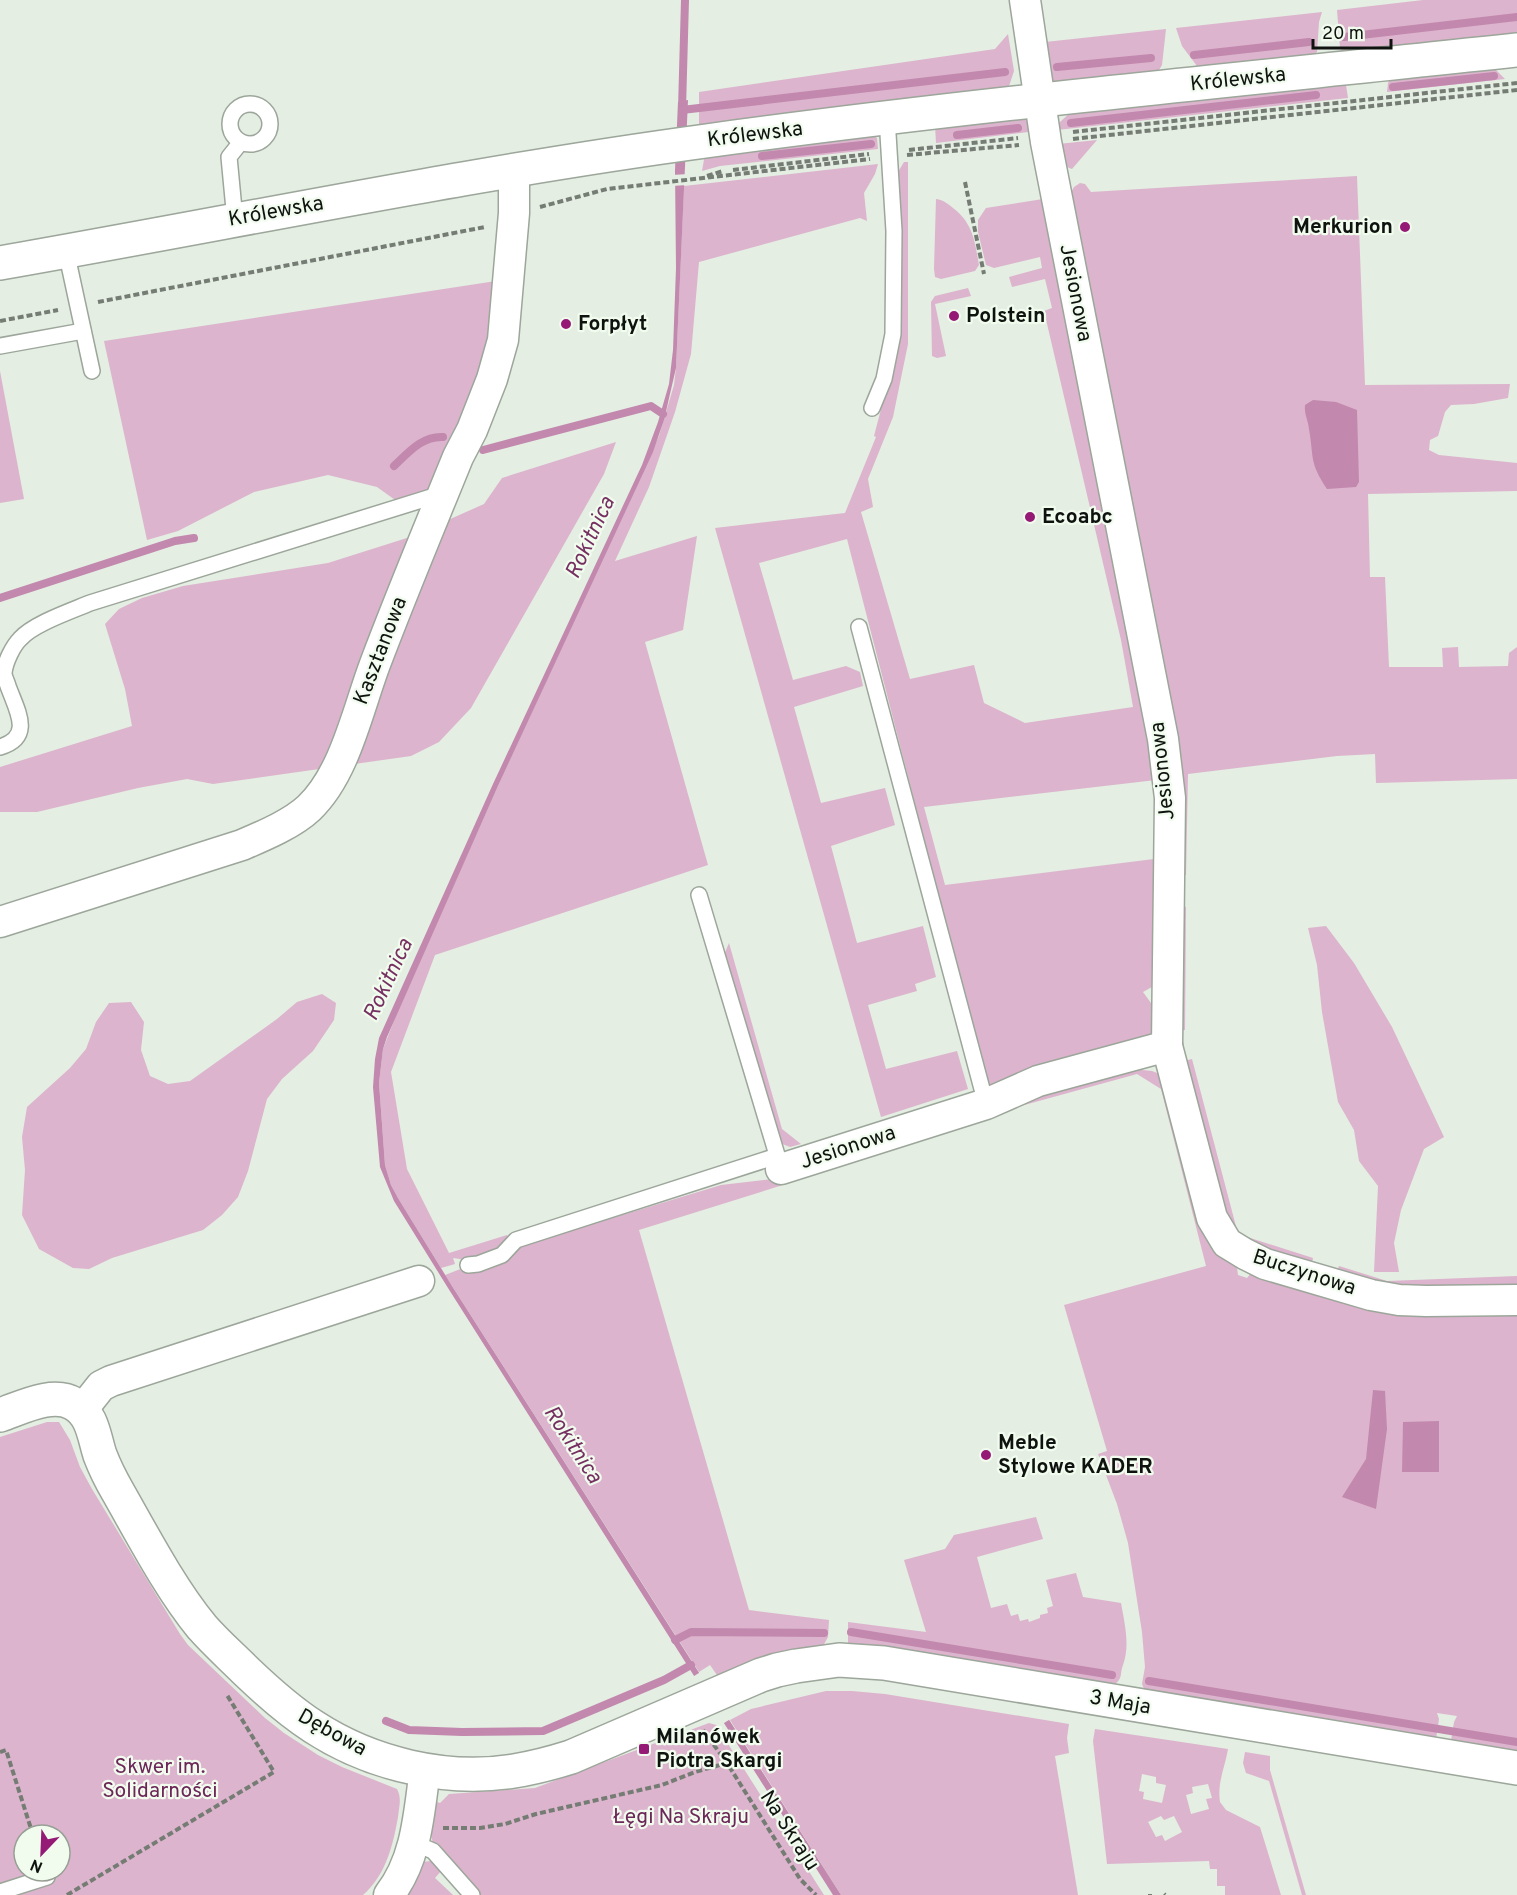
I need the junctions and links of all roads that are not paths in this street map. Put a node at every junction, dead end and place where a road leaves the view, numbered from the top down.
1 (1025, 0) edge
2 (1517, 50) edge
3 (1040, 100) junction
4 (887, 118) junction
5 (241, 142) dead end
6 (514, 170) junction
7 (235, 220) junction
8 (66, 251) junction
9 (0, 263) edge
10 (83, 331) junction
11 (0, 346) edge
12 (92, 371) dead end
13 (872, 408) dead end
14 (444, 493) junction
15 (859, 627) dead end
16 (0, 747) edge
17 (699, 895) dead end
18 (0, 922) edge
19 (1167, 1046) junction
20 (986, 1104) junction
21 (779, 1162) junction
22 (468, 1264) dead end
23 (419, 1281) dead end
24 (1517, 1300) edge
25 (82, 1410) junction
26 (0, 1415) edge
27 (707, 1705) joint
28 (1517, 1768) edge
29 (425, 1769) junction
30 (416, 1833) junction
31 (28, 1883) edge
32 (0, 1892) edge
33 (389, 1895) edge
34 (472, 1895) edge

1 - 3 street, Jesionowa
2 - 3 street, Królewska
3 - 4 street, Królewska
3 - 19 street, Jesionowa
4 - 6 street, Królewska
4 - 13 lane
5 - 7 lane
6 - 7 street, Królewska
6 - 14 street, Kasztanowa
7 - 8 street, Królewska
8 - 9 street, Królewska
8 - 10 lane
10 - 11 lane
10 - 12 lane
14 - 16 lane
14 - 18 street, Kasztanowa
15 - 20 lane
17 - 21 lane
19 - 20 street, Jesionowa
19 - 24 street, Buczynowa
20 - 21 street, Jesionowa
21 - 22 lane, Jesionowa
23 - 25 street
25 - 26 street
25 - 29 street, Dębowa
27 - 28 street, 3 Maja
27 - 29 street, Dębowa
29 - 30 street
30 - 33 street
30 - 34 lane
31 - 32 lane

